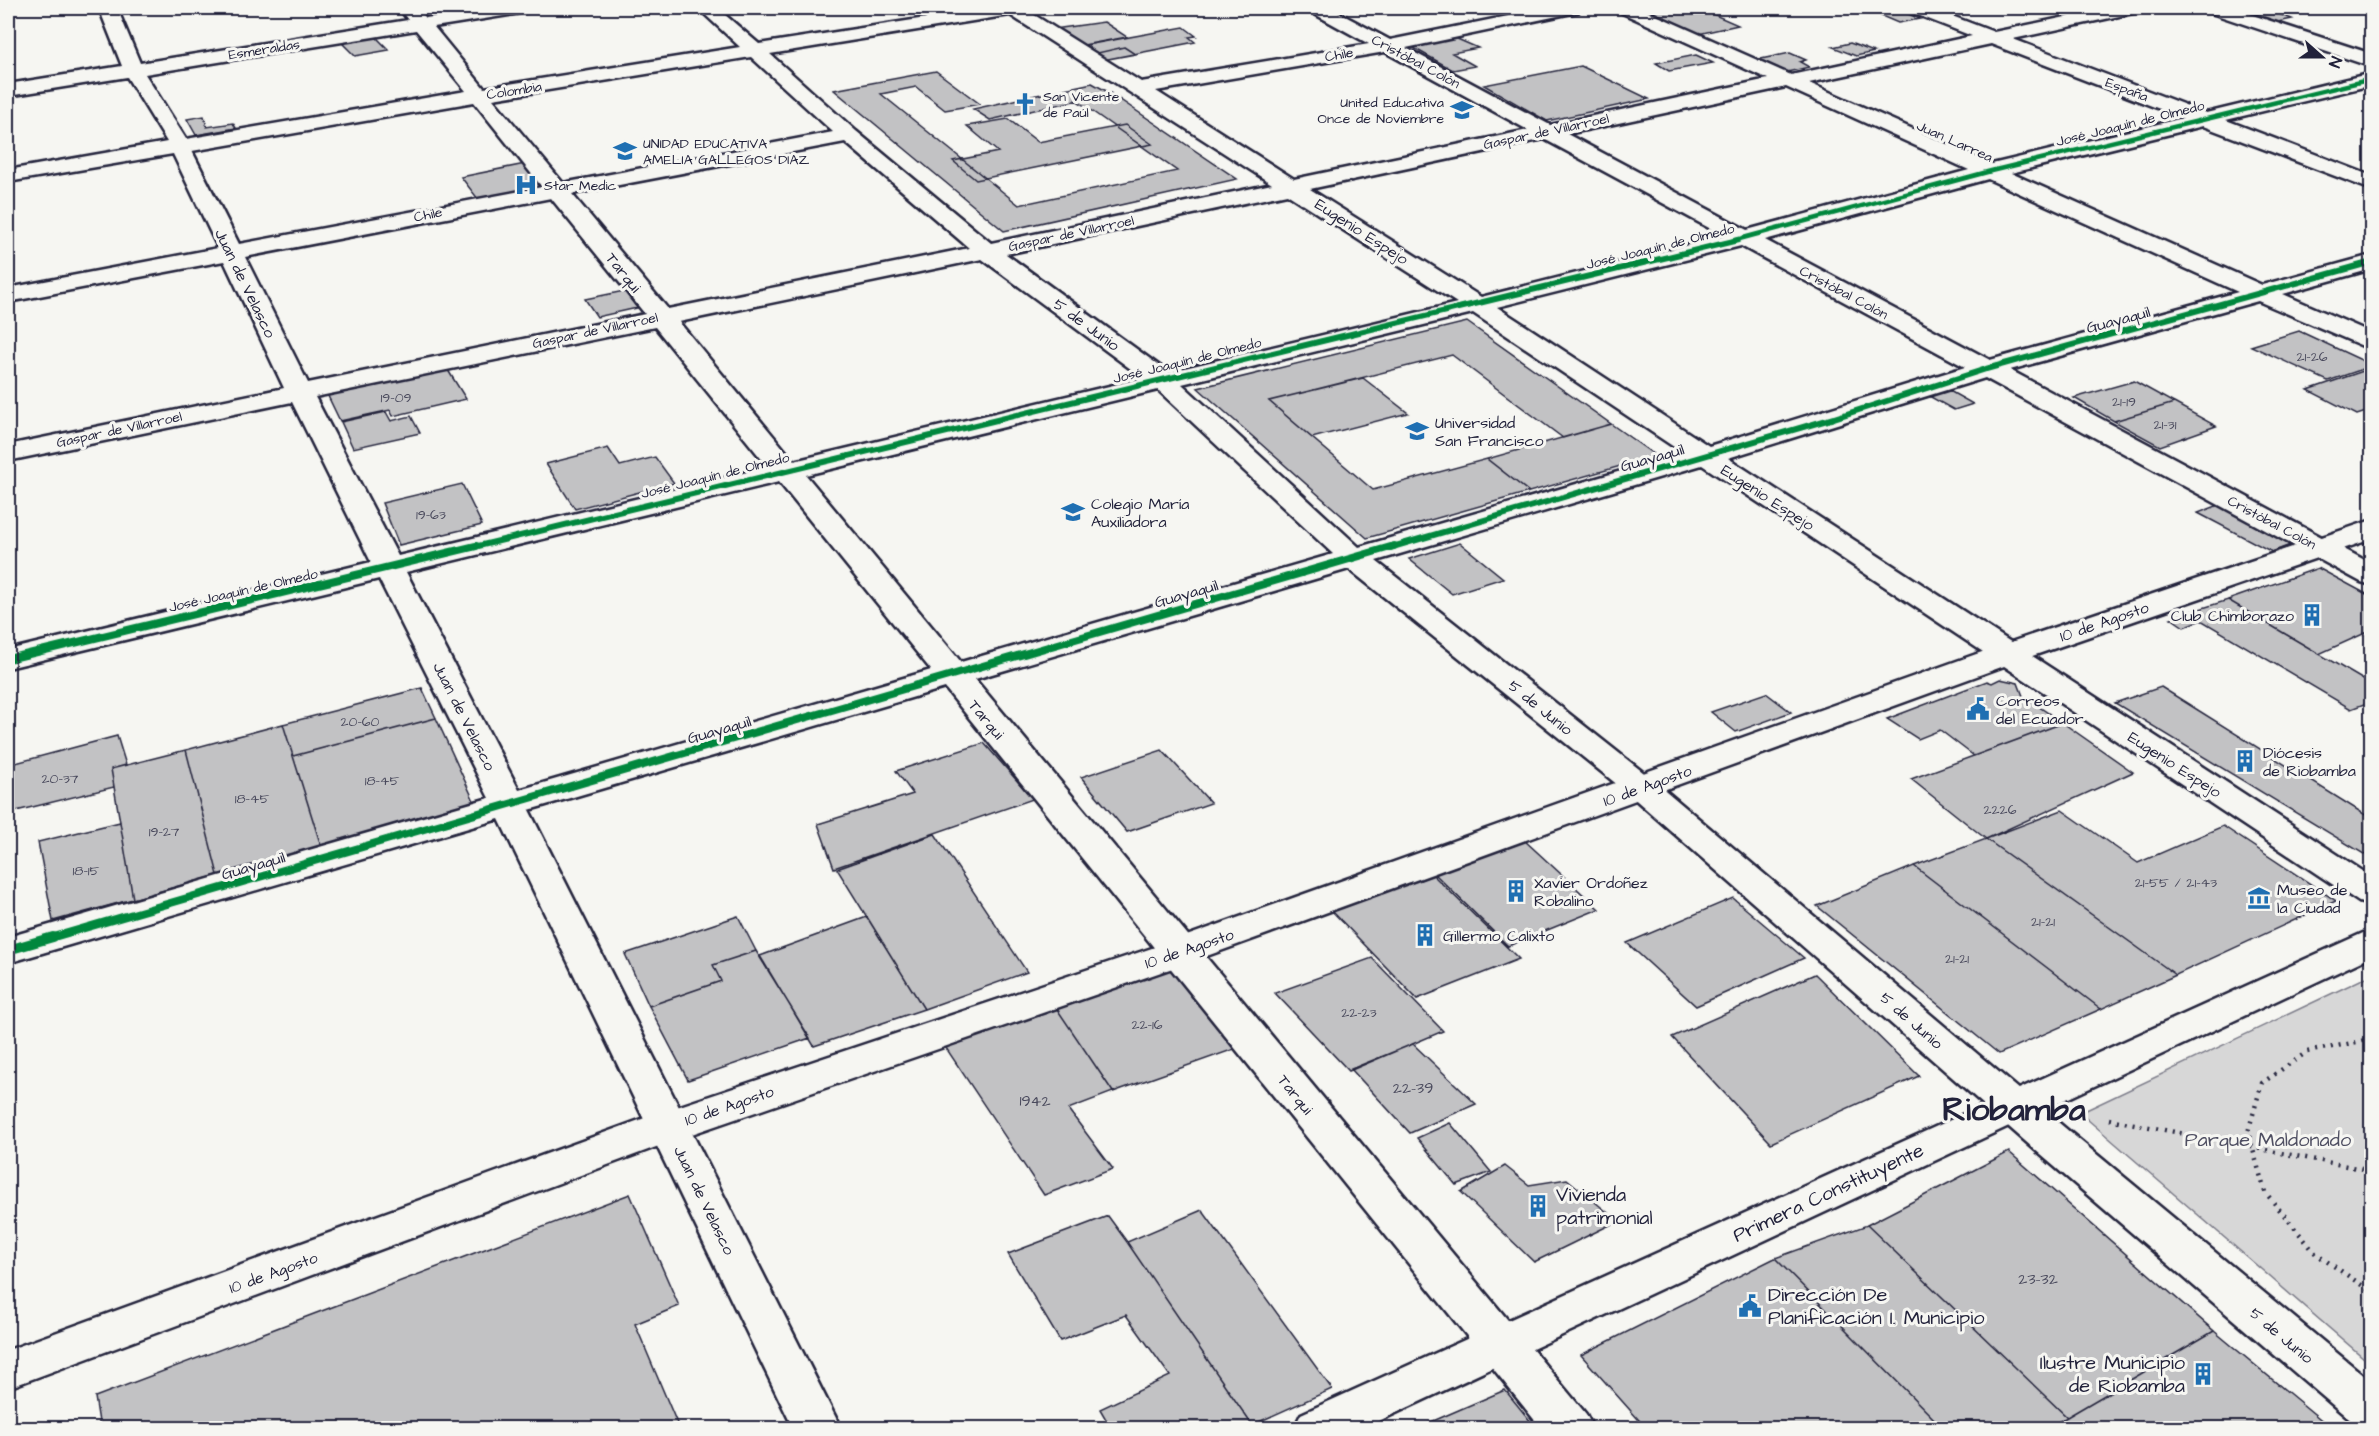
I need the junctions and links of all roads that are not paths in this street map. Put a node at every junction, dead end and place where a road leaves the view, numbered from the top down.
1 (108, 8) edge
2 (521, 8) edge
3 (707, 8) edge
4 (1015, 8) edge
5 (1317, 8) edge
6 (1572, 8) edge
7 (1626, 8) edge
8 (1916, 8) edge
9 (2133, 8) edge
10 (2214, 8) edge
11 (415, 15) edge
12 (1992, 37) junction
13 (1388, 46) junction
14 (757, 51) junction
15 (2372, 61) edge
16 (133, 70) junction
17 (2372, 78) edge
18 (1789, 81) junction
19 (1140, 88) junction
20 (8, 90) edge
21 (480, 95) junction
22 (2205, 119) junction
23 (1545, 131) junction
24 (849, 135) junction
25 (180, 147) junction
26 (1991, 171) junction
27 (8, 176) edge
28 (2372, 184) edge
29 (1291, 185) junction
30 (557, 190) junction
31 (1745, 238) junction
32 (987, 250) junction
33 (231, 252) junction
34 (2372, 262) edge
35 (2261, 294) junction
36 (8, 295) edge
37 (1477, 305) junction
38 (659, 317) junction
39 (2372, 343) edge
40 (1986, 369) junction
41 (1163, 380) junction
42 (298, 391) junction
43 (8, 453) edge
44 (1705, 456) junction
45 (785, 471) junction
46 (2372, 529) edge
47 (2319, 548) junction
48 (1354, 558) junction
49 (391, 569) junction
50 (2372, 576) edge
51 (2007, 654) junction
52 (8, 659) edge
53 (951, 675) junction
54 (1641, 787) junction
55 (509, 804) junction
56 (2372, 894) edge
57 (2372, 941) edge
58 (8, 950) edge
59 (1180, 952) junction
60 (2013, 1107) junction
61 (669, 1126) junction
62 (1499, 1345) junction
63 (8, 1369) edge
64 (2372, 1410) edge
65 (817, 1428) edge
66 (1318, 1428) edge
67 (1569, 1428) edge

1 - 16 street, Juan de Velasco
2 - 11 street, Esmeraldas
3 - 14 street, 5 de Junio
4 - 14 street, Colombia
4 - 19 street, Eugenio Espejo
5 - 13 street, Cristóbal Colón
6 - 13 street, Chile
7 - 18 street, Juan Larrea
8 - 12 street, España
9 - 12 street, Gaspar de Villarroel
10 - 15 street
11 - 16 street, Esmeraldas
11 - 21 street, Tarqui
12 - 18 street, Gaspar de Villarroel
12 - 22 street, España
13 - 19 street, Chile
13 - 23 street, Cristóbal Colón
14 - 21 street, Colombia
14 - 24 street, 5 de Junio
16 - 20 street, Esmeraldas
16 - 25 street, Juan de Velasco
17 - 22 street, José Joaquín de Olmedo
18 - 23 street, Gaspar de Villarroel
18 - 26 street, Juan Larrea
19 - 29 street, Eugenio Espejo
21 - 25 street, Colombia
21 - 30 street, Tarqui
22 - 26 street, José Joaquín de Olmedo
22 - 28 street, España
23 - 29 street, Gaspar de Villarroel
23 - 31 street, Cristóbal Colón
24 - 30 street, Chile
24 - 32 street, 5 de Junio
25 - 27 street, Colombia
25 - 33 street, Juan de Velasco
26 - 31 street, José Joaquín de Olmedo
26 - 35 street, Juan Larrea
29 - 32 street, Gaspar de Villarroel
29 - 37 street, Eugenio Espejo
30 - 33 street, Chile
30 - 38 street, Tarqui
31 - 37 street, José Joaquín de Olmedo
31 - 40 street, Cristóbal Colón
32 - 38 street, Gaspar de Villarroel
32 - 41 street, 5 de Junio
33 - 36 street, Chile
33 - 42 street, Juan de Velasco
34 - 35 street, Guayaquil
35 - 39 street, Juan Larrea
35 - 40 street, Guayaquil
37 - 41 street, José Joaquín de Olmedo
37 - 44 street, Eugenio Espejo
38 - 42 street, Gaspar de Villarroel
38 - 45 street, Tarqui
40 - 44 street, Guayaquil
40 - 47 street, Cristóbal Colón
41 - 45 street, José Joaquín de Olmedo
41 - 48 street, 5 de Junio
42 - 43 street, Gaspar de Villarroel
42 - 49 street, Juan de Velasco
44 - 48 street, Guayaquil
44 - 51 street, Eugenio Espejo
45 - 49 street, José Joaquín de Olmedo
45 - 53 street, Tarqui
46 - 47 street, 10 de Agosto
47 - 50 street, Cristóbal Colón
47 - 51 street, 10 de Agosto
48 - 53 street, Guayaquil
48 - 54 street, 5 de Junio
49 - 52 street, José Joaquín de Olmedo
49 - 55 street, Juan de Velasco
51 - 54 street, 10 de Agosto
51 - 56 street, Eugenio Espejo
53 - 55 street, Guayaquil
53 - 59 street, Tarqui
54 - 59 street, 10 de Agosto
54 - 60 street, 5 de Junio
55 - 58 street, Guayaquil
55 - 61 street, Juan de Velasco
57 - 60 street, Primera Constituyente
59 - 61 street, 10 de Agosto
59 - 62 street, Tarqui
60 - 62 street, Primera Constituyente
60 - 64 street, 5 de Junio
61 - 63 street, 10 de Agosto
61 - 65 street, Juan de Velasco
62 - 66 street, Primera Constituyente
62 - 67 street, Tarqui

